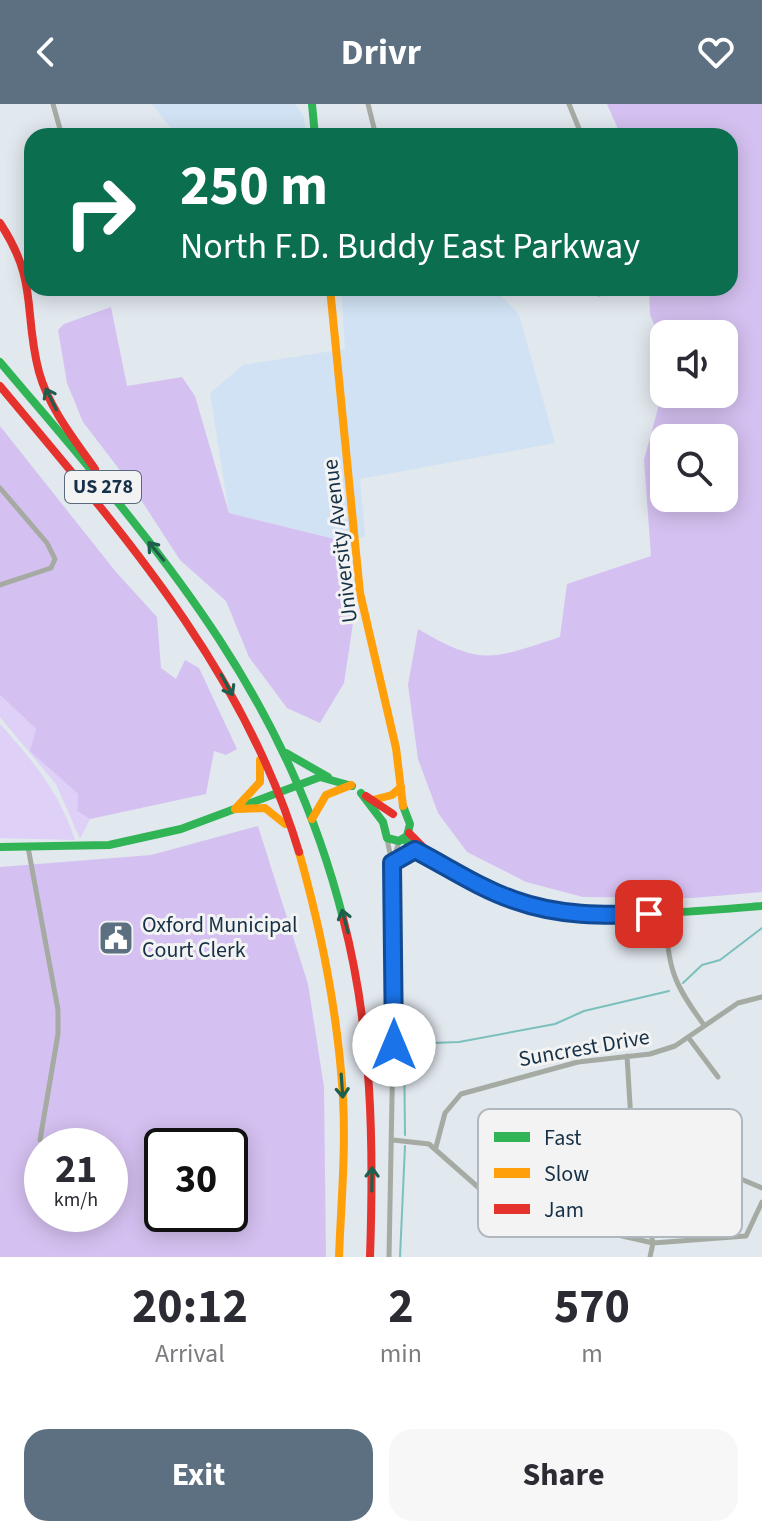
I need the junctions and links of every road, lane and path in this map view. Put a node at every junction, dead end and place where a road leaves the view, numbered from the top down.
1 (53, 104) edge
2 (312, 104) edge
3 (368, 104) edge
4 (569, 104) edge
5 (60, 128) edge
6 (314, 128) edge
7 (374, 128) edge
8 (579, 128) edge
9 (0, 223) edge
10 (24, 260) edge
11 (32, 296) edge
12 (331, 296) edge
13 (0, 362) edge
14 (0, 386) edge
15 (0, 488) edge
16 (124, 512) junction
17 (0, 585) edge
18 (251, 732) junction
19 (286, 753) junction
20 (328, 777) junction
21 (299, 783) junction
22 (351, 785) junction
23 (401, 787) junction
24 (278, 792) junction
25 (361, 793) junction
26 (373, 800) junction
27 (235, 809) junction
28 (398, 814) junction
29 (312, 819) junction
30 (383, 822) junction
31 (387, 838) junction
32 (404, 838) junction
33 (296, 841) junction
34 (28, 846) junction
35 (0, 847) edge
36 (415, 850) junction
37 (437, 861) junction
38 (392, 863) junction
39 (762, 906) edge
40 (665, 913) junction
41 (762, 997) edge
42 (704, 1025) junction
43 (688, 1037) junction
44 (627, 1056) junction
45 (718, 1077) dead end
46 (630, 1109) edge
47 (42, 1128) edge
48 (393, 1140) junction
49 (436, 1147) junction
50 (742, 1180) edge
51 (478, 1187) edge
52 (762, 1188) edge
53 (762, 1202) edge
54 (742, 1236) edge
55 (627, 1237) edge
56 (652, 1237) edge
57 (733, 1237) edge
58 (653, 1243) junction
59 (339, 1257) edge
60 (370, 1257) edge
61 (389, 1257) edge
62 (650, 1257) edge

1 - 5 street
2 - 6 main road
3 - 7 street
4 - 8 street
10 -> 9 main road
16 -> 11 main road
12 - 23 main road, University Avenue
13 - 16 main road, US 278
14 -> 18 main road, US 278
15 - 17 street
19 -> 16 main road, US 278
18 - 24 main road, US 278
18 - 27 main road
19 - 20 main road
19 - 21 main road, US 278
20 - 21 main road
20 - 22 main road
21 - 24 main road
21 - 29 main road
22 - 25 main road
22 - 29 main road
23 - 26 main road
23 - 28 main road, University Avenue
24 - 27 main road
24 - 33 main road
25 - 26 main road
25 - 30 main road
26 - 28 main road
27 - 33 main road
27 - 34 main road
28 - 30 main road
28 - 32 main road
60 -> 29 main road
30 - 31 main road
31 - 32 main road
31 - 38 street
32 - 36 main road
32 - 37 main road
32 - 38 street
33 -> 59 main road
34 - 35 main road
34 - 47 street
36 - 37 main road
36 - 38 street
37 - 40 main road
38 - 48 street
39 - 40 main road
40 - 42 street
41 - 42 street, Suncrest Drive
42 - 43 street, Suncrest Drive
43 - 44 street, Suncrest Drive
43 - 45 street
44 - 46 street
44 - 49 street, Suncrest Drive
48 - 49 street
48 - 61 street
49 - 51 street
50 - 52 street
53 - 54 street
55 - 58 street
56 - 58 street
57 - 58 street
58 - 62 street

